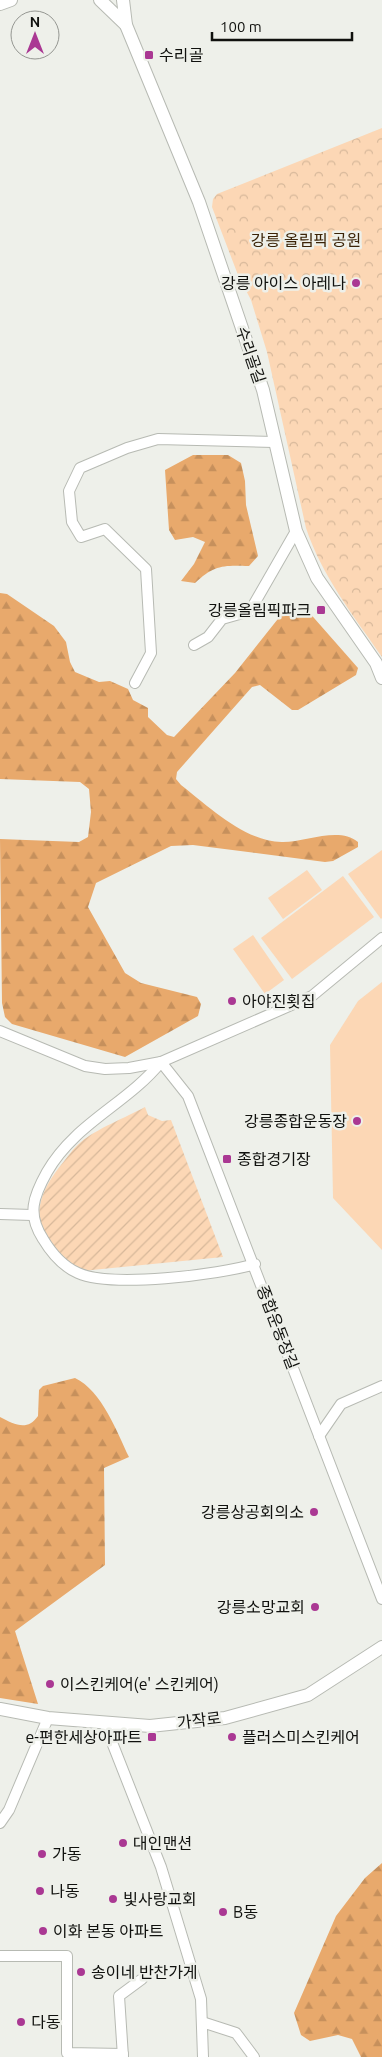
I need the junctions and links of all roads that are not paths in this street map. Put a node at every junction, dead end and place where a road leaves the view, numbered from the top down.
1 (10, 0) edge
2 (100, 0) edge
3 (123, 0) edge
4 (0, 4) edge
5 (126, 25) junction
6 (274, 442) junction
7 (296, 531) junction
8 (194, 645) dead end
9 (382, 678) edge
10 (135, 683) dead end
11 (382, 938) edge
12 (0, 1031) edge
13 (161, 1062) junction
14 (0, 1214) edge
15 (32, 1215) junction
16 (254, 1264) junction
17 (382, 1386) edge
18 (319, 1436) junction
19 (382, 1599) edge
20 (382, 1647) edge
21 (0, 1709) edge
22 (48, 1718) junction
23 (104, 1722) junction
24 (0, 1823) edge
25 (0, 1956) edge
26 (142, 1980) dead end
27 (202, 2022) junction
28 (123, 2056) edge
29 (203, 2057) edge
30 (254, 2057) edge

1 - 4 street
2 - 5 street, 수리골길
3 - 5 street, 수리골길
5 - 6 street, 수리골길
6 - 7 street, 수리골길
6 - 10 street
7 - 8 street
7 - 9 street, 수리골길
11 - 13 street
12 - 13 street
13 - 15 street
13 - 16 street, 종합운동장길
14 - 15 street
15 - 16 street
16 - 18 street, 종합운동장길
17 - 18 street
18 - 19 street, 종합운동장길
20 - 23 street, 가작로
21 - 22 street, 가작로
22 - 23 street, 가작로
22 - 24 street
23 - 27 street
25 - 28 street
26 - 28 street
27 - 29 street
27 - 30 street

